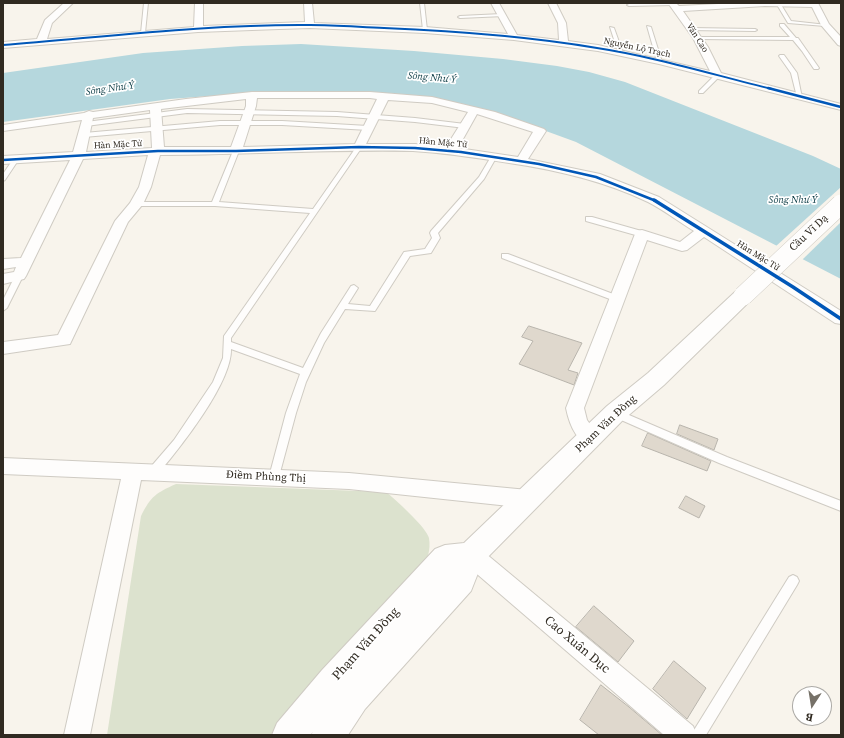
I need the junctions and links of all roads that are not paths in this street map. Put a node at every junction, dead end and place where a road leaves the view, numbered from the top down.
1 (69, 3) edge
2 (146, 3) edge
3 (200, 3) edge
4 (308, 3) edge
5 (422, 3) edge
6 (494, 3) edge
7 (552, 3) edge
8 (778, 4) junction
9 (815, 4) edge
10 (629, 5) dead end
11 (674, 5) edge
12 (502, 15) junction
13 (460, 17) dead end
14 (310, 25) junction
15 (782, 25) dead end
16 (825, 25) junction
17 (649, 26) dead end
18 (612, 28) dead end
19 (198, 29) junction
20 (691, 29) junction
21 (425, 30) junction
22 (755, 30) dead end
23 (143, 34) junction
24 (514, 37) junction
25 (698, 38) junction
26 (796, 39) junction
27 (41, 42) junction
28 (564, 43) junction
29 (841, 43) edge
30 (3, 45) edge
31 (621, 52) junction
32 (782, 56) dead end
33 (660, 61) junction
34 (816, 68) dead end
35 (717, 76) junction
36 (701, 92) dead end
37 (252, 95) junction
38 (384, 96) junction
39 (800, 97) junction
40 (841, 107) edge
41 (474, 110) junction
42 (155, 111) junction
43 (373, 117) junction
44 (247, 118) junction
45 (86, 124) junction
46 (465, 126) junction
47 (3, 128) edge
48 (368, 128) junction
49 (156, 129) junction
50 (359, 147) junction
51 (157, 151) junction
52 (236, 151) junction
53 (450, 151) junction
54 (79, 154) junction
55 (494, 156) junction
56 (16, 159) junction
57 (3, 160) edge
58 (521, 161) junction
59 (3, 179) edge
60 (136, 204) junction
61 (215, 204) junction
62 (841, 204) edge
63 (315, 211) junction
64 (588, 219) dead end
65 (703, 231) junction
66 (642, 234) junction
67 (505, 256) dead end
68 (25, 262) junction
69 (3, 264) edge
70 (19, 276) junction
71 (3, 279) edge
72 (354, 288) dead end
73 (743, 296) joint
74 (618, 299) junction
75 (342, 306) junction
76 (3, 308) edge
77 (841, 319) edge
78 (227, 344) junction
79 (3, 348) edge
80 (305, 372) junction
81 (615, 414) junction
82 (590, 438) junction
83 (3, 466) edge
84 (143, 472) junction
85 (274, 477) junction
86 (528, 499) junction
87 (841, 506) edge
88 (471, 555) junction
89 (793, 581) dead end
90 (77, 735) edge
91 (289, 735) edge
92 (328, 735) edge
93 (684, 735) edge
94 (698, 735) edge

1 - 27 street
2 - 23 lane
3 - 19 street
4 - 14 street
5 - 21 lane
6 - 12 street
7 - 28 street
8 - 9 street
8 - 11 street
8 - 16 lane
9 - 16 street
10 - 11 lane
11 - 20 street, Văn Cao
12 - 13 lane
12 - 24 street
14 - 19 street, Nguyễn Lộ Trạch
14 - 21 street, Nguyễn Lộ Trạch
15 - 26 lane
16 - 29 street
17 - 33 lane
18 - 31 lane
19 - 23 street, Nguyễn Lộ Trạch
20 - 22 lane
20 - 25 street, Văn Cao
21 - 24 street, Nguyễn Lộ Trạch
23 - 27 street, Nguyễn Lộ Trạch
24 - 28 street, Nguyễn Lộ Trạch
25 - 26 lane
25 - 35 street, Văn Cao
26 - 34 lane
27 - 30 street, Nguyễn Lộ Trạch
28 - 31 street, Nguyễn Lộ Trạch
31 - 33 street, Nguyễn Lộ Trạch
32 - 39 lane
33 - 35 street, Nguyễn Lộ Trạch
35 - 36 lane
35 - 39 street, Nguyễn Lộ Trạch
37 - 38 street
37 - 42 street
37 - 44 street
38 - 41 street
38 - 43 street
39 - 40 street, Nguyễn Lộ Trạch
41 - 46 street
41 - 58 street
42 - 44 lane
42 - 45 street
42 - 49 street
43 - 44 lane
43 - 46 lane
43 - 48 street
44 - 48 lane
44 - 49 lane
44 - 52 street
45 - 47 street
45 - 49 lane
45 - 54 street
46 - 53 street
48 - 50 street
49 - 51 street
50 - 52 street, Hàn Mặc Tử
50 - 53 street, Hàn Mặc Tử
50 - 63 lane
51 - 52 street, Hàn Mặc Tử
51 - 54 street, Hàn Mặc Tử
51 - 60 street
52 - 61 lane
53 - 55 street, Hàn Mặc Tử
54 - 56 street, Hàn Mặc Tử
54 - 68 street
55 - 58 street, Hàn Mặc Tử
55 - 75 lane
56 - 57 street, Hàn Mặc Tử
56 - 59 lane
58 - 65 street, Hàn Mặc Tử
60 - 61 lane
60 - 79 street
61 - 63 lane
62 - 73 main road, Cầu Vĩ Dạ, bridge
63 - 78 lane
64 - 66 lane
65 - 66 street
65 - 77 street, Hàn Mặc Tử
66 - 74 street
67 - 74 lane
68 - 69 street
68 - 70 street
70 - 71 street
70 - 76 lane
72 - 75 lane
73 - 81 main road, Phạm Văn Đồng
74 - 82 street
75 - 80 lane
78 - 80 lane
78 - 84 lane
80 - 85 lane
81 - 82 main road, Phạm Văn Đồng
81 - 87 lane
82 - 86 main road, Phạm Văn Đồng
83 - 84 street, Điềm Phùng Thị
84 - 85 street, Điềm Phùng Thị
84 - 90 street
85 - 86 street, Điềm Phùng Thị
86 - 88 main road, Phạm Văn Đồng
88 - 91 main road, Phạm Văn Đồng
88 - 92 main road, Phạm Văn Đồng
88 - 93 street, Cao Xuân Dục
89 - 94 lane

